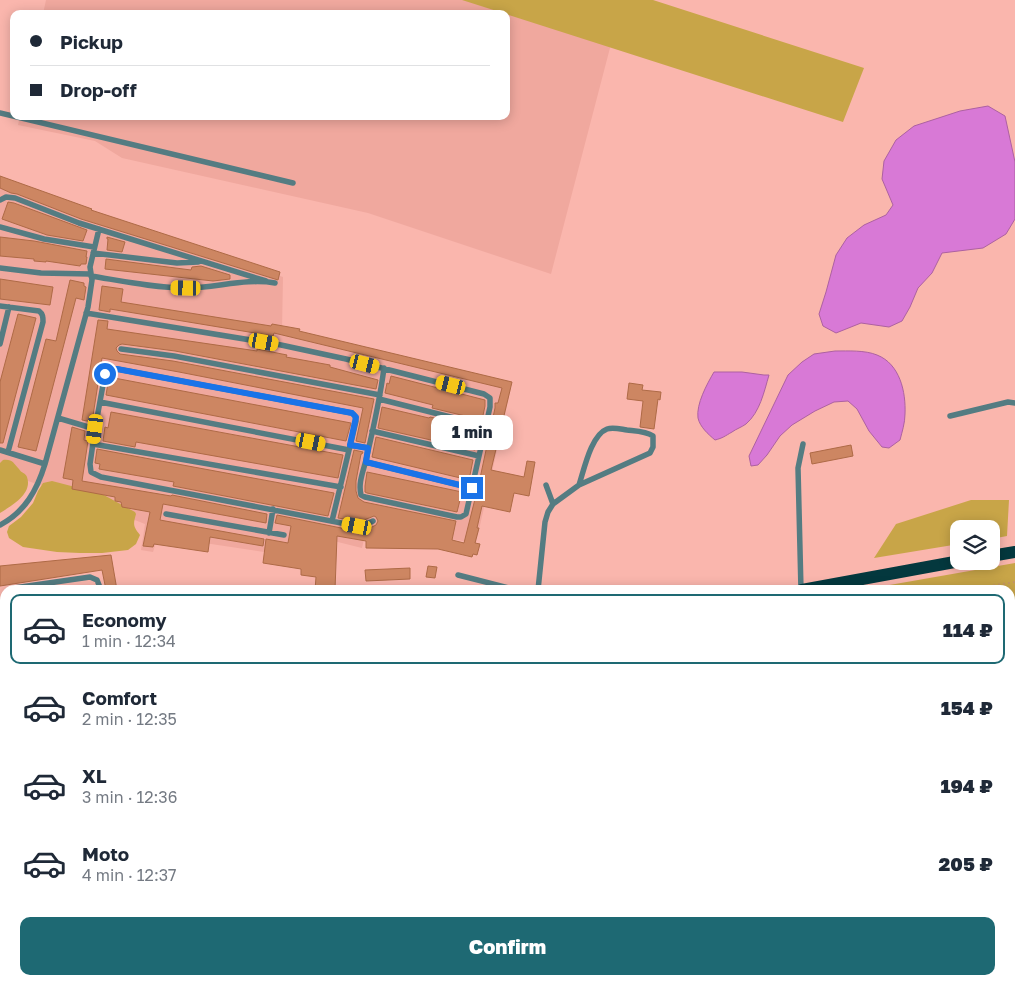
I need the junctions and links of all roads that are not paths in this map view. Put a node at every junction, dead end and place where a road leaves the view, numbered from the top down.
1 (29, 120) edge
2 (293, 183) dead end
3 (0, 200) edge
4 (0, 227) edge
5 (98, 229) junction
6 (94, 250) junction
7 (203, 262) junction
8 (0, 268) edge
9 (91, 275) junction
10 (266, 282) junction
11 (274, 283) dead end
12 (0, 306) edge
13 (9, 307) junction
14 (86, 313) junction
15 (0, 344) edge
16 (121, 348) dead end
17 (384, 368) junction
18 (380, 397) junction
19 (100, 402) junction
20 (1015, 403) edge
21 (950, 416) dead end
22 (58, 418) junction
23 (486, 426) junction
24 (95, 429) junction
25 (372, 431) junction
26 (93, 444) junction
27 (802, 444) dead end
28 (350, 447) junction
29 (368, 448) junction
30 (0, 450) edge
31 (8, 452) junction
32 (479, 456) junction
33 (366, 462) junction
34 (45, 464) junction
35 (546, 485) dead end
36 (580, 485) junction
37 (341, 487) junction
38 (472, 488) junction
39 (553, 504) junction
40 (273, 510) junction
41 (166, 514) dead end
42 (332, 521) junction
43 (373, 521) dead end
44 (0, 525) edge
45 (269, 533) junction
46 (284, 535) dead end
47 (1015, 552) edge
48 (1000, 554) edge
49 (950, 563) edge
50 (458, 575) dead end
51 (35, 585) edge
52 (99, 585) edge
53 (497, 585) edge
54 (539, 585) edge
55 (802, 585) edge
56 (829, 585) edge

1 - 2 lane
3 - 5 lane
4 - 6 lane
5 - 6 lane
5 - 7 lane
6 - 7 lane
6 - 9 lane
7 - 10 lane
8 - 9 lane
9 - 10 lane
9 - 14 lane
10 - 11 lane
12 - 13 lane
13 - 15 lane
13 - 31 lane
14 - 17 lane
14 - 22 lane
16 - 18 lane
17 - 18 lane
17 - 23 lane
18 - 23 lane
18 - 25 lane
19 - 24 lane
19 - 28 lane
19 - 28 lane
20 - 21 lane
22 - 24 lane
22 - 34 lane
23 - 32 lane
24 - 26 lane
25 - 29 lane
25 - 32 lane
26 - 37 lane
26 - 40 lane
27 - 55 lane
28 - 29 lane
28 - 37 lane
29 - 33 lane
30 - 31 lane
31 - 34 lane
32 - 38 lane
33 - 38 lane
33 - 38 lane
34 - 44 lane
35 - 39 lane
36 - 36 lane
36 - 39 lane
37 - 42 lane
39 - 54 lane
40 - 42 lane
40 - 45 lane
41 - 45 lane
42 - 43 lane
45 - 46 lane
47 - 48 main road
49 - 56 main road
50 - 53 lane
51 - 52 lane

